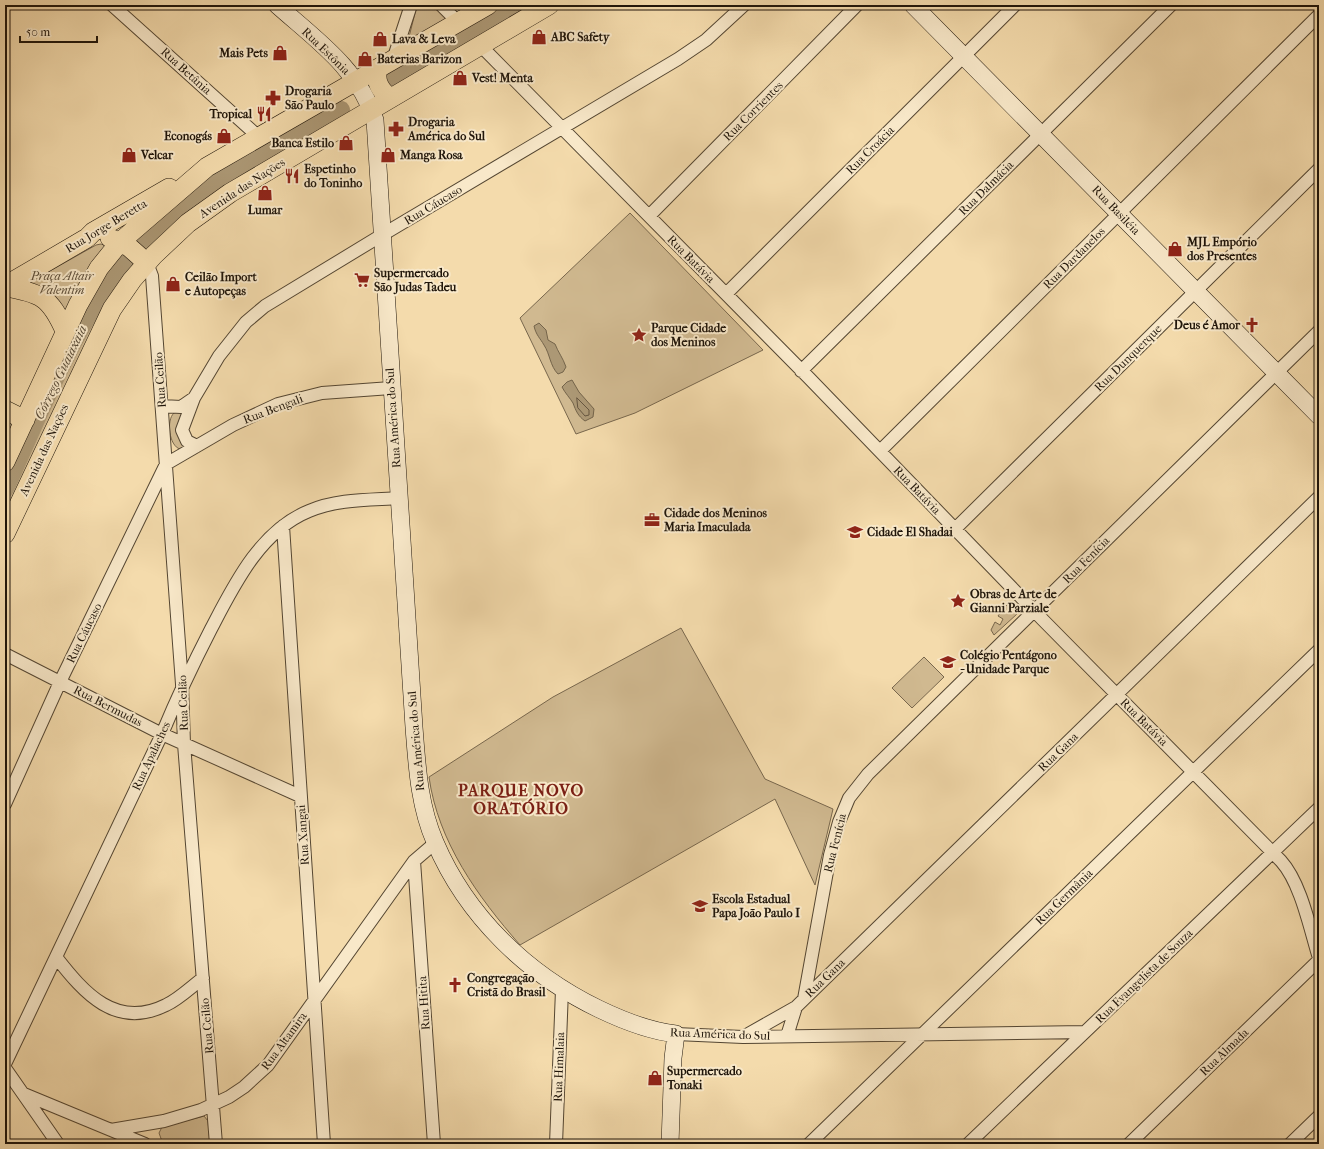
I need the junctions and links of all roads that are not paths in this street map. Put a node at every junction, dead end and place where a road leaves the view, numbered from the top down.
1 (112, 5) edge
2 (277, 5) edge
3 (411, 5) edge
4 (441, 5) edge
5 (488, 5) edge
6 (549, 5) edge
7 (744, 5) edge
8 (857, 5) edge
9 (913, 5) edge
10 (1015, 5) edge
11 (1171, 5) edge
12 (1319, 15) edge
13 (458, 22) junction
14 (480, 45) junction
15 (963, 56) junction
16 (385, 64) junction
17 (356, 81) junction
18 (391, 98) junction
19 (371, 109) junction
20 (562, 128) junction
21 (1040, 134) junction
22 (260, 138) junction
23 (207, 167) junction
24 (1319, 170) edge
25 (1119, 214) junction
26 (649, 216) junction
27 (382, 235) junction
28 (87, 238) junction
29 (120, 242) junction
30 (147, 263) junction
31 (5, 286) edge
32 (1196, 291) junction
33 (726, 294) junction
34 (65, 331) junction
35 (1319, 331) edge
36 (801, 371) junction
37 (1277, 373) junction
38 (391, 388) junction
39 (194, 398) junction
40 (162, 406) junction
41 (5, 410) edge
42 (1319, 416) edge
43 (25, 420) junction
44 (197, 446) junction
45 (880, 451) junction
46 (5, 462) edge
47 (166, 464) junction
48 (1319, 497) edge
49 (398, 498) junction
50 (283, 526) junction
51 (955, 529) junction
52 (5, 534) edge
53 (1034, 612) junction
54 (1319, 650) edge
55 (5, 654) edge
56 (60, 682) junction
57 (182, 684) junction
58 (1117, 695) junction
59 (162, 734) junction
60 (184, 744) junction
61 (1194, 771) junction
62 (300, 796) junction
63 (5, 804) edge
64 (1319, 808) edge
65 (435, 843) junction
66 (1272, 853) junction
67 (414, 861) junction
68 (56, 957) junction
69 (1319, 959) edge
70 (203, 978) junction
71 (562, 990) junction
72 (316, 998) junction
73 (800, 1003) junction
74 (659, 1032) junction
75 (1085, 1032) junction
76 (676, 1034) junction
77 (922, 1035) junction
78 (743, 1036) junction
79 (787, 1036) junction
80 (673, 1058) junction
81 (5, 1064) edge
82 (5, 1068) edge
83 (24, 1094) junction
84 (214, 1104) junction
85 (1319, 1116) edge
86 (111, 1130) junction
87 (977, 1140) edge
88 (58, 1144) edge
89 (145, 1144) edge
90 (216, 1144) edge
91 (324, 1144) edge
92 (434, 1144) edge
93 (556, 1144) edge
94 (670, 1144) edge
95 (809, 1144) edge
96 (968, 1144) edge
97 (1129, 1144) edge
98 (1290, 1144) edge

1 - 22 street, Rua Betânia
2 - 17 main road, Rua Estônia
3 - 16 street
4 - 13 street
5 - 13 main road
6 - 14 main road, Avenida das Nações
7 - 20 street, Rua Cáucaso
8 - 26 street, Rua Corrientes
9 - 15 main road, Rua Basiléia
10 - 15 street, Rua Croácia
11 - 21 street, Rua Dalmácia
12 - 25 street, Rua Dardanelos
13 - 16 main road
14 - 18 main road, Avenida das Nações
14 - 20 street, Rua Batávia
15 - 21 main road, Rua Basiléia
15 - 33 street, Rua Croácia
16 - 17 main road
16 - 18 main road
17 - 19 main road, Rua América do Sul
17 - 22 main road
18 - 19 main road, Avenida das Nações
19 - 27 main road, Rua América do Sul
19 - 30 main road, Avenida das Nações
20 - 26 street, Rua Batávia
20 - 27 street, Rua Cáucaso
21 - 25 main road, Rua Basiléia
21 - 36 street, Rua Dalmácia
22 - 23 main road
23 - 28 main road, Rua Jorge Beretta
23 - 29 main road
24 - 32 street, Rua Dunquerque
25 - 32 main road, Rua Basiléia
25 - 45 street, Rua Dardanelos
26 - 33 street, Rua Batávia
27 - 38 main road, Rua América do Sul
27 - 39 street, Rua Cáucaso
28 - 29 main road
28 - 31 main road, Rua Jorge Beretta
29 - 30 main road
29 - 34 main road
30 - 40 street, Rua Ceilão
30 - 52 main road, Avenida das Nações
31 - 34 main road
32 - 37 main road, Rua Basiléia
32 - 51 street, Rua Dunquerque
33 - 36 street, Rua Batávia
34 - 43 main road
35 - 37 street, Rua Fenícia
36 - 45 street, Rua Batávia
37 - 42 main road, Rua Basiléia
37 - 53 street, Rua Fenícia
38 - 44 street, Rua Bengali
38 - 49 main road, Rua América do Sul
39 - 40 street
39 - 44 street, Rua Cáucaso
40 - 47 street, Rua Ceilão
41 - 43 main road
43 - 46 main road
44 - 47 street, Rua Bengali
45 - 51 street, Rua Batávia
47 - 56 street, Rua Cáucaso
47 - 57 street, Rua Ceilão
48 - 58 street, Rua Gana
49 - 50 street, Rua Apalaches
49 - 65 main road, Rua América do Sul
50 - 57 street, Rua Apalaches
50 - 62 street, Rua Xangai
51 - 53 street, Rua Batávia
53 - 58 street, Rua Batávia
53 - 73 street, Rua Fenícia
54 - 61 street, Rua Germânia
55 - 56 street, Rua Bermudas
56 - 59 street, Rua Bermudas
56 - 63 street, Rua Cáucaso
57 - 59 street, Rua Apalaches
57 - 60 street, Rua Ceilão
58 - 61 street, Rua Batávia
58 - 73 street, Rua Gana
59 - 60 street, Rua Bermudas
59 - 68 street, Rua Apalaches
60 - 62 street, Rua Bermudas
60 - 70 street, Rua Ceilão
61 - 66 street, Rua Batávia
61 - 77 street, Rua Germânia
62 - 72 street, Rua Xangai
64 - 66 street, Rua Evangelista de Souza
65 - 67 street, Rua Altamira
65 - 71 main road, Rua América do Sul
66 - 69 street, Rua Batávia
66 - 75 street, Rua Evangelista de Souza
67 - 72 street, Rua Altamira
67 - 92 street, Rua Hitita
68 - 70 street
68 - 81 street, Rua Apalaches
69 - 97 street, Rua Almada
70 - 84 street, Rua Ceilão
71 - 74 main road, Rua América do Sul
71 - 93 street, Rua Himalaia
72 - 84 street, Rua Altamira
72 - 91 street, Rua Xangai
73 - 78 street, Rua Gana
73 - 79 street, Rua Gana
74 - 76 main road, Rua América do Sul
74 - 80 main road
75 - 77 street, Rua América do Sul
75 - 87 street, Rua Evangelista de Souza
76 - 78 street, Rua América do Sul
76 - 80 main road
77 - 79 street, Rua América do Sul
77 - 95 street, Rua Germânia
78 - 79 street, Rua América do Sul
80 - 94 main road
82 - 83 street
83 - 86 street
83 - 88 street
84 - 86 street, Rua Altamira
84 - 90 street, Rua Ceilão
85 - 98 street
86 - 89 street
87 - 96 street, Rua Evangelista de Souza

